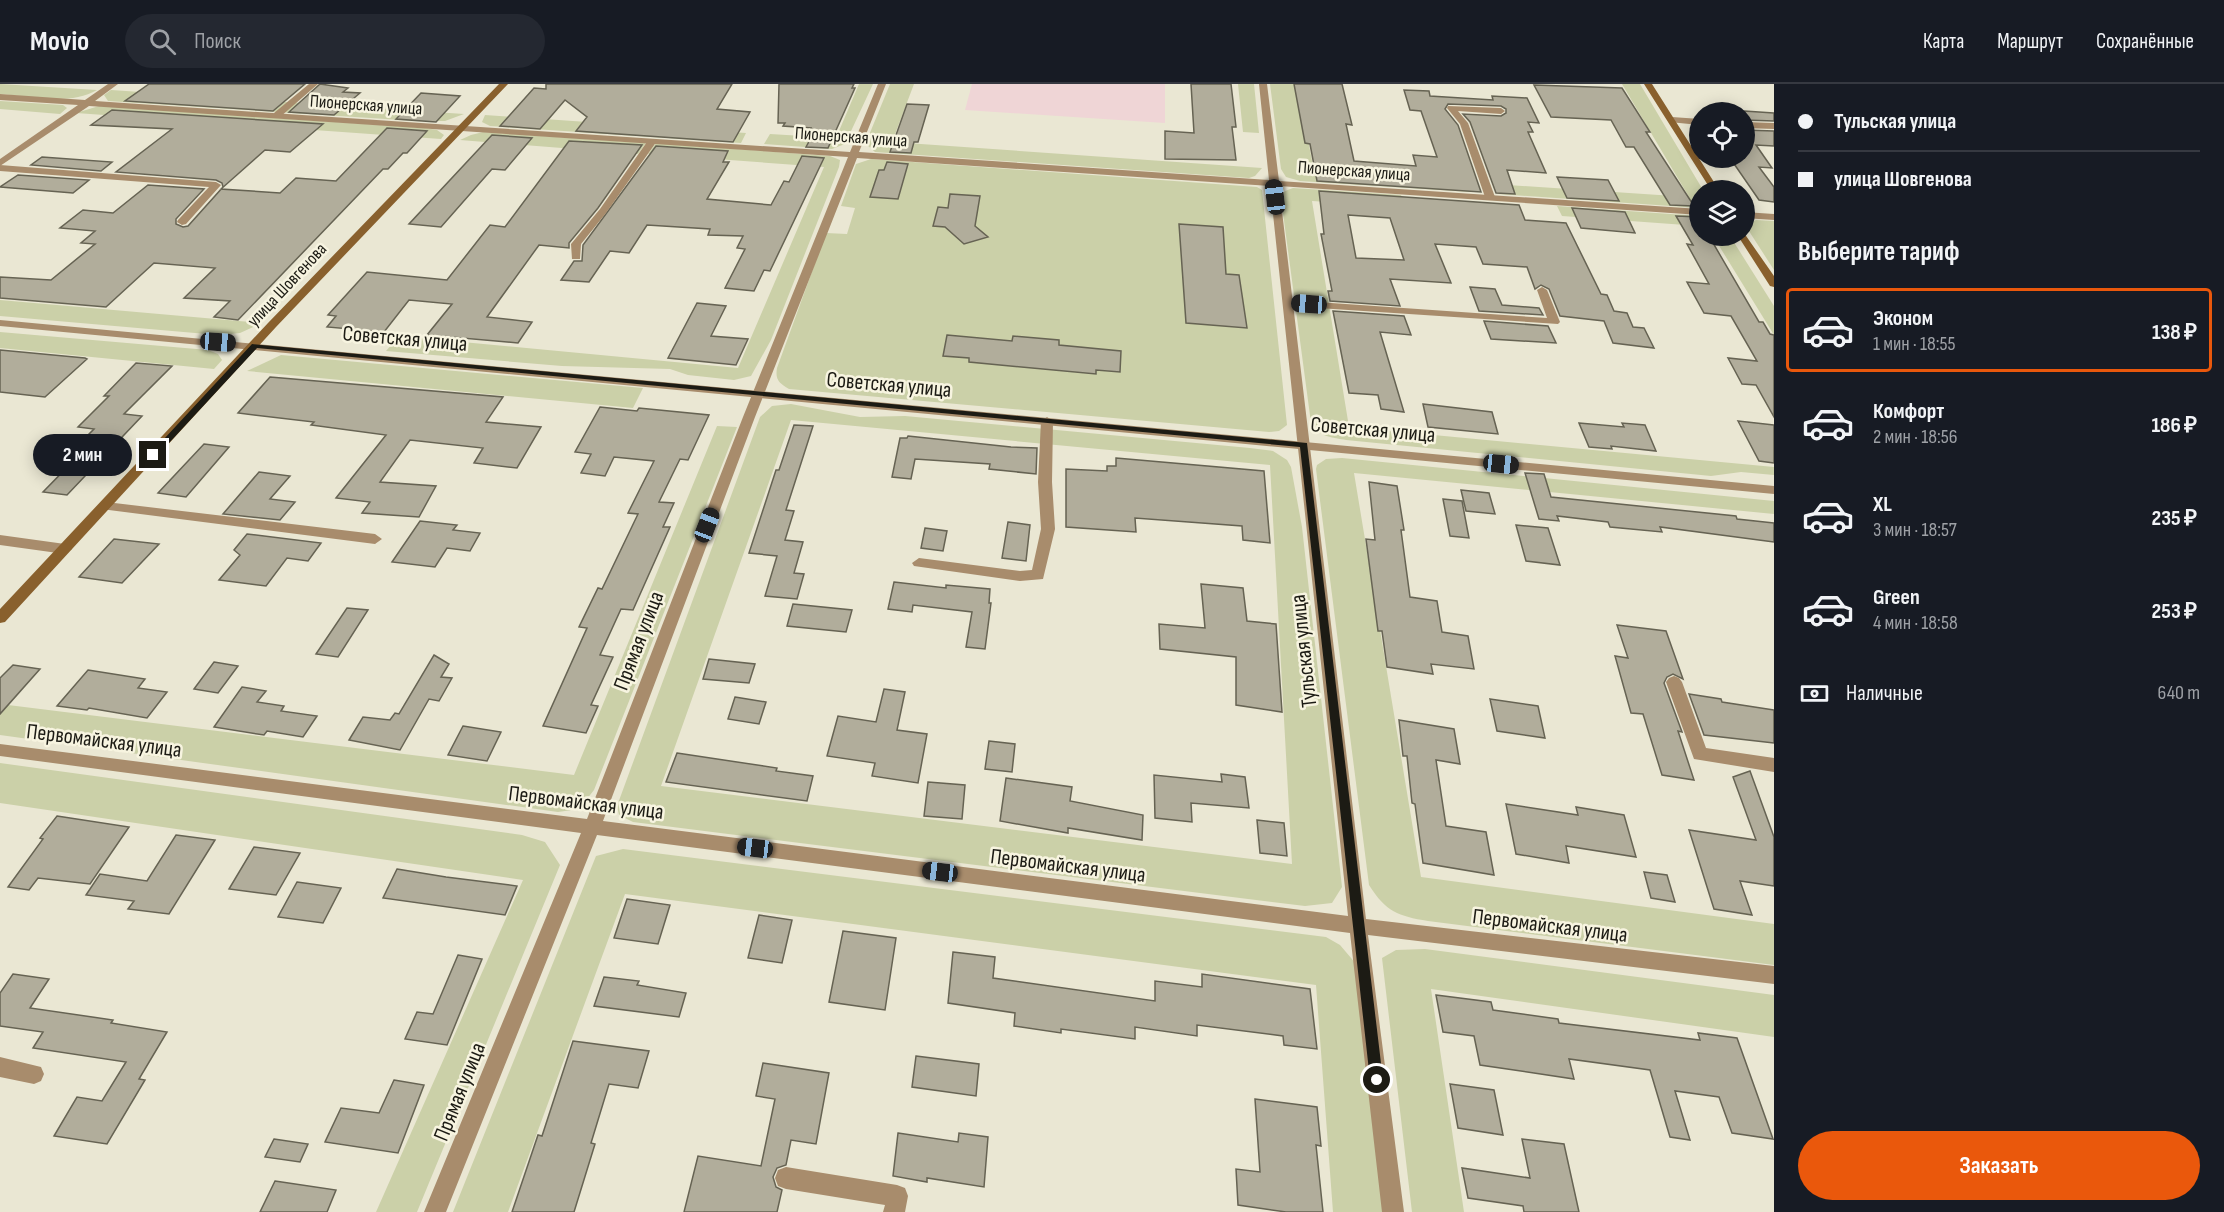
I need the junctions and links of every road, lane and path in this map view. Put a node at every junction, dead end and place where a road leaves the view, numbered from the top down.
1 (114, 84) edge
2 (314, 84) edge
3 (504, 84) edge
4 (882, 84) edge
5 (1263, 84) edge
6 (1648, 84) edge
7 (0, 97) edge
8 (86, 103) junction
9 (1501, 111) dead end
10 (277, 115) junction
11 (1672, 120) junction
12 (1689, 121) edge
13 (1755, 125) edge
14 (1774, 126) edge
15 (462, 128) junction
16 (652, 141) junction
17 (854, 154) junction
18 (0, 163) edge
19 (0, 168) edge
20 (1709, 180) edge
21 (1273, 182) junction
22 (1490, 197) junction
23 (1689, 211) edge
24 (1755, 216) edge
25 (1774, 217) edge
26 (182, 222) dead end
27 (1749, 246) edge
28 (576, 257) dead end
29 (1774, 284) edge
30 (1542, 290) dead end
31 (1288, 303) junction
32 (0, 323) edge
33 (255, 345) junction
34 (758, 394) junction
35 (1047, 421) junction
36 (1304, 445) junction
37 (1774, 490) edge
38 (106, 506) junction
39 (375, 538) dead end
40 (0, 540) edge
41 (65, 549) junction
42 (919, 563) dead end
43 (0, 618) edge
44 (1674, 682) dead end
45 (0, 750) edge
46 (1774, 765) edge
47 (592, 827) junction
48 (1358, 926) junction
49 (1774, 975) edge
50 (0, 1067) edge
51 (34, 1074) dead end
52 (786, 1178) dead end
53 (435, 1212) edge
54 (894, 1212) edge
55 (1393, 1212) edge

1 - 8 street
2 - 10 street
3 - 15 main road, улица Шовгенова
4 - 17 street, Прямая улица
5 - 21 street, Тульская улица
6 - 11 main road
7 - 8 street, Пионерская улица
8 - 10 street, Пионерская улица
8 - 18 street
9 - 22 street
10 - 15 street, Пионерская улица
11 - 12 street
11 - 20 main road
13 - 14 street
15 - 16 street, Пионерская улица
15 - 33 main road, улица Шовгенова
16 - 17 street, Пионерская улица
16 - 28 street
17 - 21 street, Пионерская улица
17 - 34 street, Прямая улица
19 - 26 street
21 - 22 street, Пионерская улица
21 - 31 street, Тульская улица
22 - 23 street, Пионерская улица
24 - 25 street
27 - 29 main road
30 - 31 street
31 - 36 street, Тульская улица
32 - 33 street, Советская улица
33 - 34 street, Советская улица
33 - 38 main road, улица Шовгенова
34 - 35 street, Советская улица
34 - 47 street, Прямая улица
35 - 36 street, Советская улица
35 - 42 street
36 - 37 street, Советская улица
36 - 48 street, Тульская улица
38 - 39 street
38 - 41 main road, улица Шовгенова
40 - 41 street
41 - 43 main road, улица Шовгенова
44 - 46 street
45 - 47 street, Первомайская улица
47 - 48 street, Первомайская улица
47 - 53 street, Прямая улица
48 - 49 street, Первомайская улица
48 - 55 street, Тульская улица
50 - 51 street
52 - 54 street

